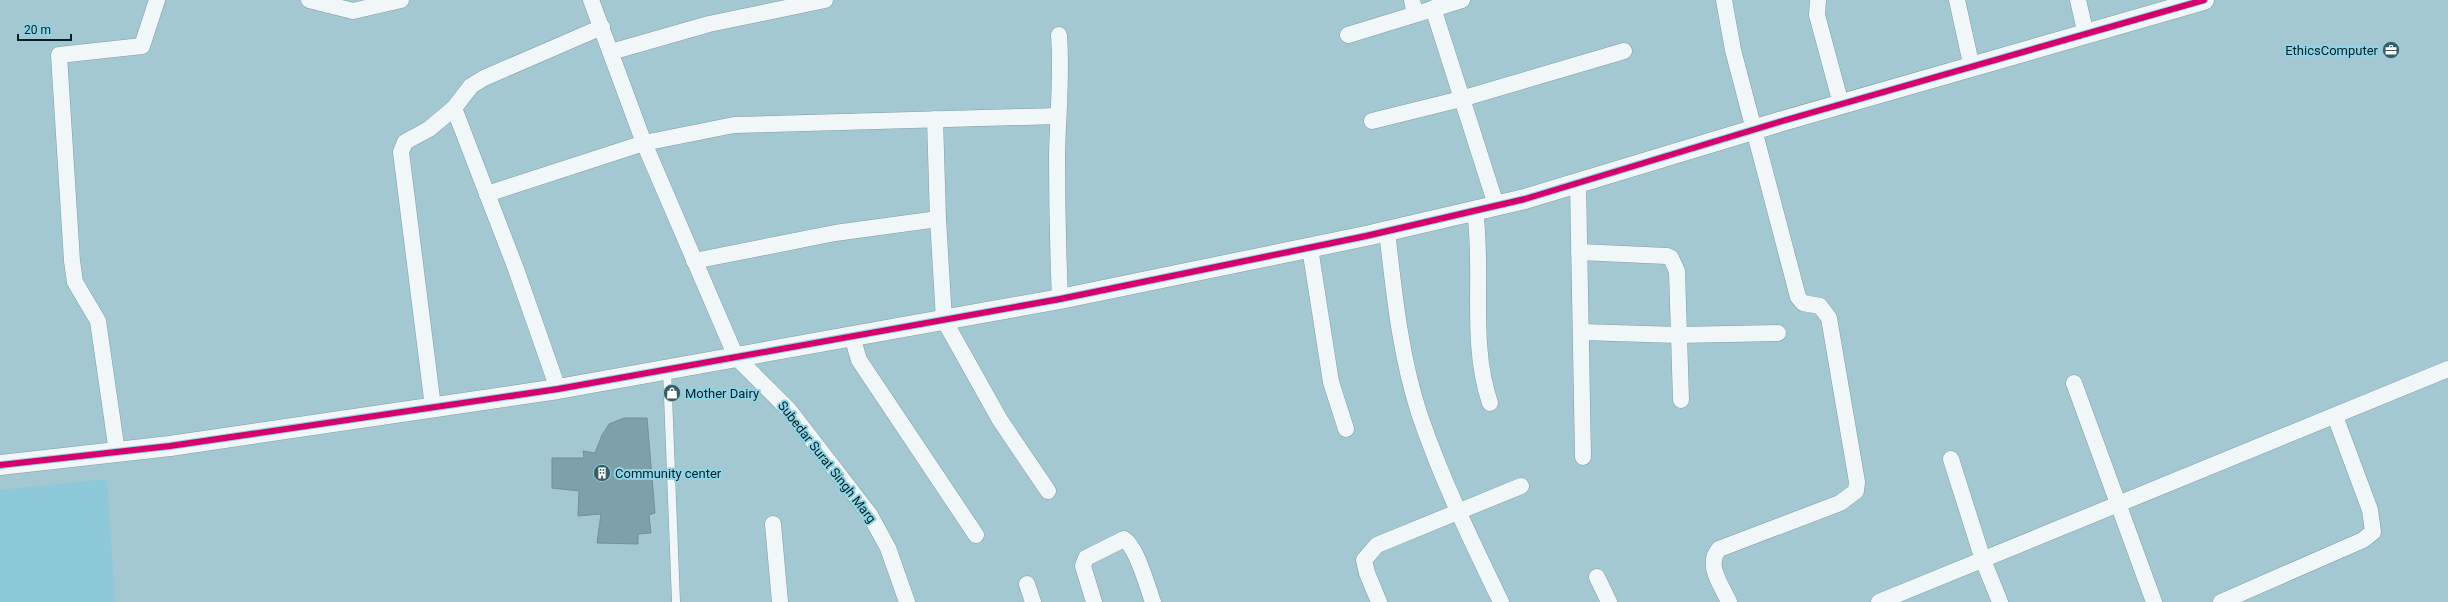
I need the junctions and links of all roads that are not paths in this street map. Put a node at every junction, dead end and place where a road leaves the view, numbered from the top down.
1 (157, 0) edge
2 (309, 0) edge
3 (401, 0) edge
4 (591, 0) edge
5 (825, 0) edge
6 (1462, 0) edge
7 (1724, 0) edge
8 (1818, 0) edge
9 (1957, 0) edge
10 (2078, 0) edge
11 (2204, 0) edge
12 (1414, 7) edge
13 (1433, 8) junction
14 (602, 27) junction
15 (1059, 35) dead end
16 (1348, 35) dead end
17 (2086, 35) junction
18 (1624, 51) dead end
19 (611, 52) junction
20 (1972, 68) junction
21 (1461, 99) junction
22 (1841, 104) junction
23 (454, 108) junction
24 (1058, 116) junction
25 (935, 119) junction
26 (1372, 121) dead end
27 (1754, 130) junction
28 (644, 143) junction
29 (1578, 183) junction
30 (487, 194) junction
31 (1496, 205) junction
32 (1475, 211) junction
33 (938, 219) junction
34 (1387, 231) junction
35 (1310, 248) junction
36 (1579, 252) junction
37 (694, 261) junction
38 (1060, 300) junction
39 (944, 320) junction
40 (1582, 332) junction
41 (1778, 333) dead end
42 (1678, 335) junction
43 (852, 336) junction
44 (736, 357) junction
45 (2448, 369) edge
46 (667, 370) junction
47 (2074, 382) dead end
48 (558, 389) junction
49 (1681, 400) dead end
50 (1490, 403) dead end
51 (433, 408) junction
52 (2335, 416) junction
53 (1346, 429) dead end
54 (117, 452) junction
55 (1583, 457) dead end
56 (1951, 459) dead end
57 (0, 465) edge
58 (1521, 486) dead end
59 (1048, 491) dead end
60 (2120, 504) junction
61 (1456, 511) junction
62 (773, 524) dead end
63 (976, 535) dead end
64 (1983, 560) junction
65 (1597, 577) dead end
66 (1027, 584) dead end
67 (903, 601) edge
68 (676, 602) edge
69 (780, 602) edge
70 (1033, 602) edge
71 (1094, 602) edge
72 (1153, 602) edge
73 (1379, 602) edge
74 (1501, 602) edge
75 (1609, 602) edge
76 (1729, 602) edge
77 (1879, 602) edge
78 (2000, 602) edge
79 (2154, 602) edge
80 (2221, 602) edge

1 - 54 street
2 - 3 street
4 - 14 street
5 - 19 street
6 - 13 street
7 - 27 street
8 - 22 street
9 - 20 street
10 - 17 street
11 - 17 street
12 - 13 street
12 - 16 street
13 - 21 street
14 - 19 street
14 - 23 street
15 - 24 street
17 - 20 street
18 - 21 street
19 - 28 street
20 - 22 street
21 - 26 street
21 - 31 street
22 - 27 street
23 - 30 street
23 - 51 street
24 - 25 street
24 - 38 street
25 - 28 street
25 - 33 street
27 - 29 street
27 - 76 street
28 - 30 street
28 - 37 street
29 - 31 street
29 - 36 street
30 - 48 street
31 - 32 street
32 - 34 street
32 - 50 street
33 - 37 street
33 - 39 street
34 - 35 street
34 - 61 street
35 - 38 street
35 - 53 street
36 - 40 street
36 - 42 street
37 - 44 street
38 - 39 street
39 - 43 street
39 - 59 street
40 - 42 street
40 - 55 street
41 - 42 street
42 - 49 street
43 - 44 street
43 - 63 street
44 - 46 street
44 - 67 street, Subedar Surat Singh Marg
45 - 52 street
46 - 48 street
46 - 68 lane
47 - 60 street
48 - 51 street
51 - 54 street
52 - 60 street
52 - 80 street
54 - 57 street
56 - 64 street
58 - 61 street
60 - 64 street
60 - 79 street
61 - 73 street
61 - 74 street
62 - 69 street
64 - 77 street
64 - 78 street
65 - 75 street
66 - 70 street
71 - 72 street

